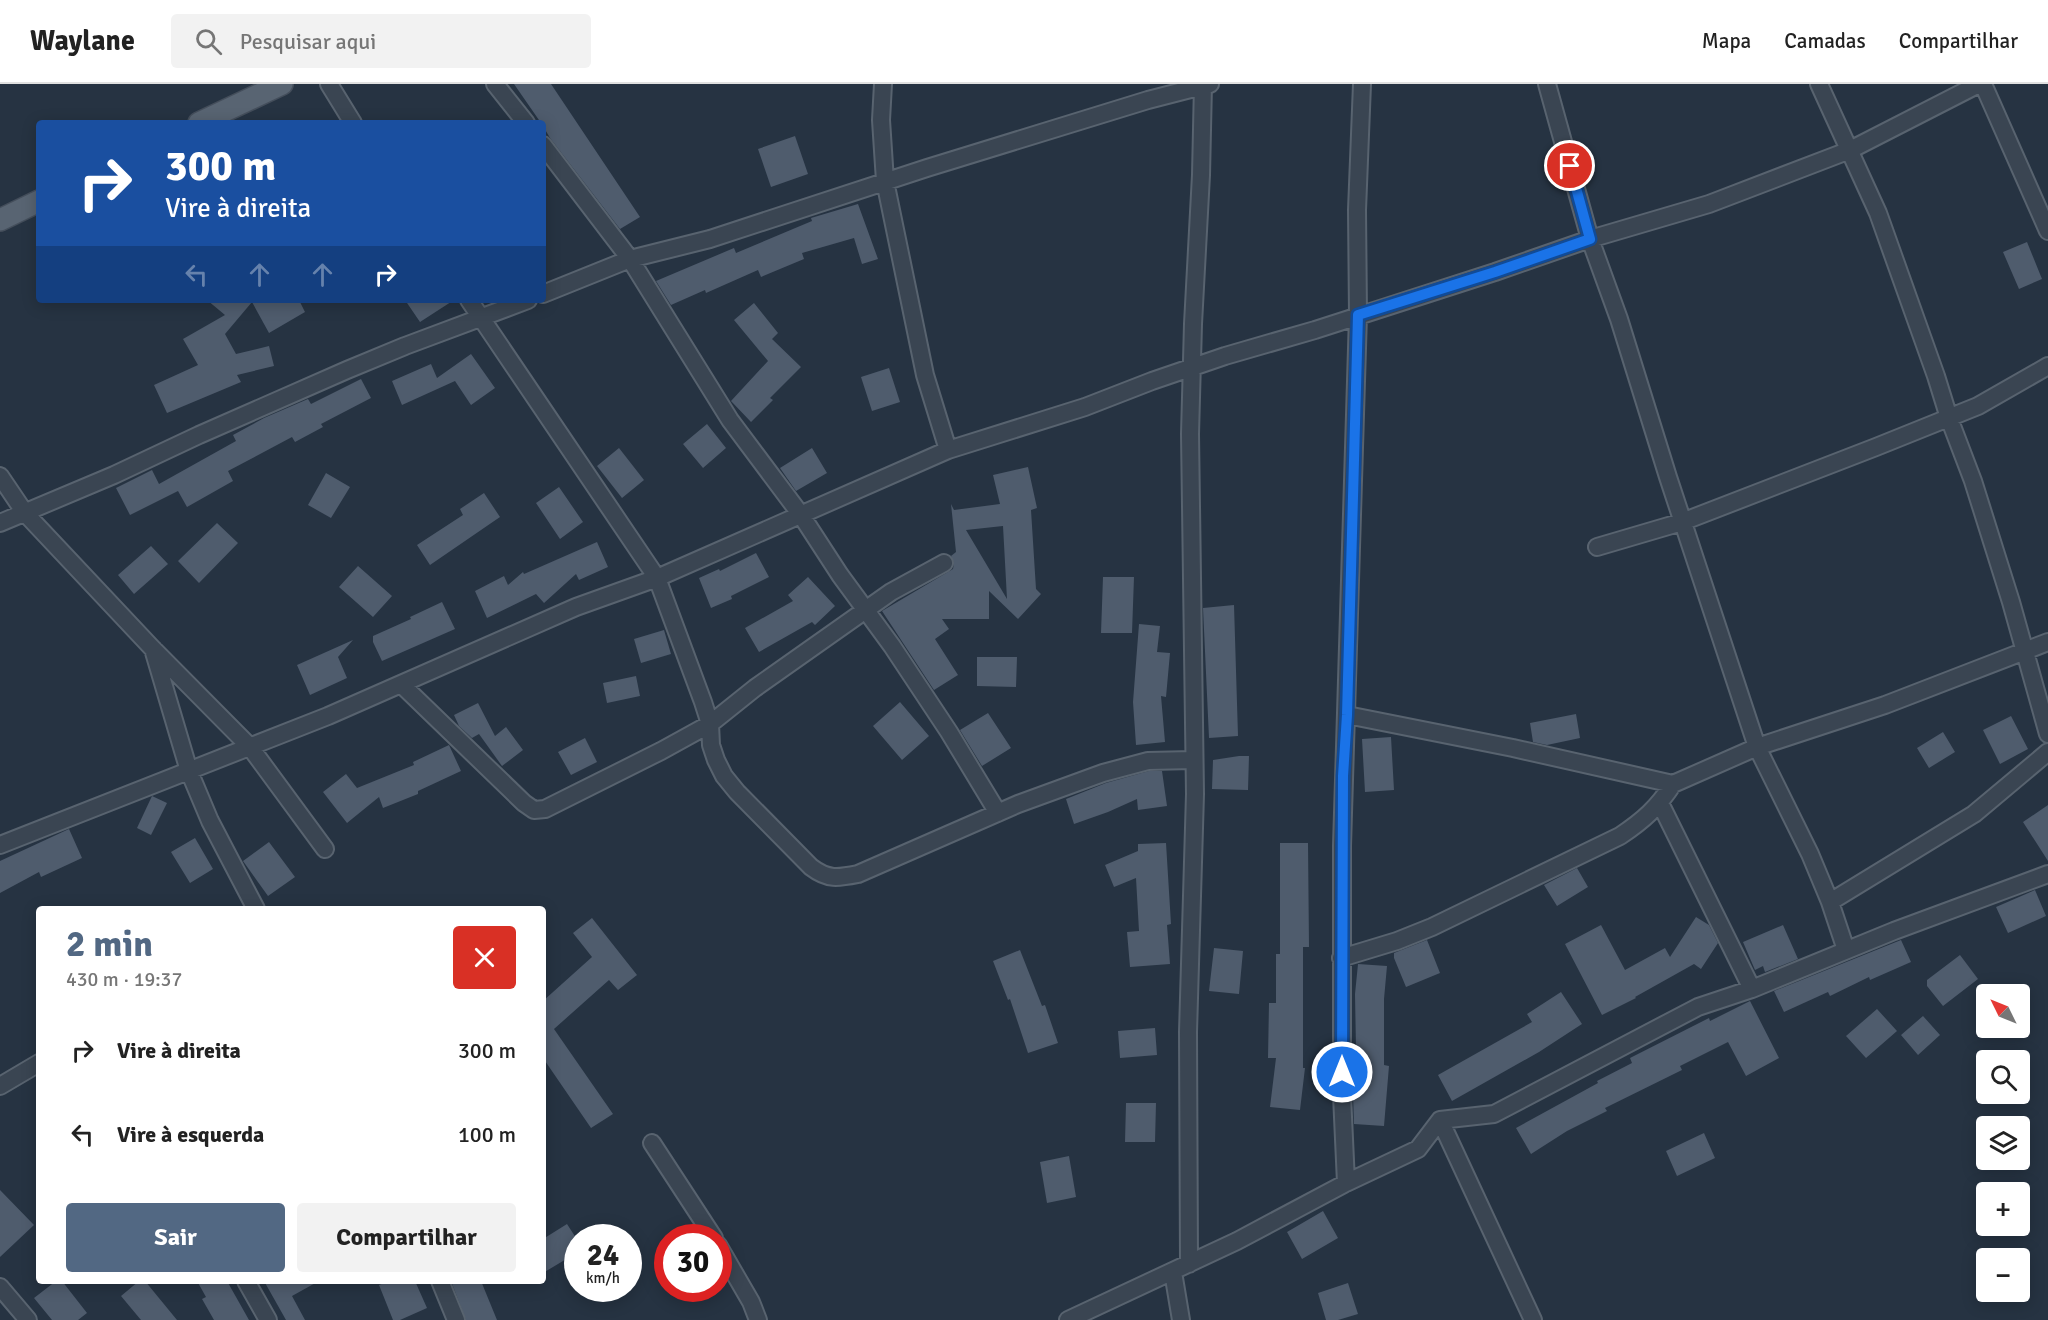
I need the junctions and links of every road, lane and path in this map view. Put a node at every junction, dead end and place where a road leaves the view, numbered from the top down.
1 (282, 84) edge
2 (328, 84) edge
3 (495, 84) edge
4 (883, 84) edge
5 (1362, 84) edge
6 (1547, 84) edge
7 (1819, 84) edge
8 (1981, 84) edge
9 (1205, 85) edge
10 (205, 120) edge
11 (351, 120) edge
12 (524, 120) edge
13 (546, 149) edge
14 (1850, 150) junction
15 (885, 181) junction
16 (36, 202) edge
17 (0, 220) edge
18 (2048, 231) edge
19 (1590, 239) junction
20 (630, 259) junction
21 (546, 293) edge
22 (471, 303) edge
23 (520, 303) edge
24 (1358, 315) junction
25 (481, 318) junction
26 (2048, 366) edge
27 (1191, 368) junction
28 (1949, 418) junction
29 (948, 450) junction
30 (0, 476) edge
31 (25, 513) junction
32 (801, 515) junction
33 (1682, 522) junction
34 (0, 523) edge
35 (1598, 547) dead end
36 (944, 562) dead end
37 (657, 578) junction
38 (866, 610) junction
39 (2048, 642) edge
40 (153, 649) junction
41 (2024, 651) junction
42 (401, 684) junction
43 (1347, 715) junction
44 (710, 724) junction
45 (2048, 734) edge
46 (250, 747) junction
47 (1757, 747) junction
48 (2048, 752) edge
49 (1193, 760) junction
50 (189, 771) junction
51 (1672, 784) junction
52 (1660, 803) junction
53 (998, 813) junction
54 (0, 845) edge
55 (325, 849) dead end
56 (2048, 874) edge
57 (1830, 902) junction
58 (254, 906) edge
59 (1846, 950) junction
60 (1341, 958) junction
61 (1752, 989) junction
62 (36, 1065) edge
63 (0, 1086) edge
64 (1440, 1120) junction
65 (652, 1143) dead end
66 (1346, 1184) junction
67 (705, 1224) edge
68 (1190, 1264) junction
69 (732, 1269) edge
70 (1173, 1272) junction
71 (248, 1284) edge
72 (441, 1284) edge
73 (0, 1287) edge
74 (28, 1320) edge
75 (268, 1320) edge
76 (456, 1320) edge
77 (759, 1320) edge
78 (1068, 1320) edge
79 (1181, 1320) edge
80 (1533, 1320) edge

1 - 10 main road
2 - 11 street
3 - 12 street
4 - 15 street
5 - 24 street
6 - 19 street
7 - 14 street
8 - 14 street
8 - 18 street
9 - 15 street
9 - 27 street
13 - 20 street
14 - 19 street
14 - 28 street
15 - 20 street
15 - 29 street
16 - 17 main road
19 - 24 street
19 - 33 street
20 - 21 street
20 - 32 street
22 - 25 street
23 - 25 street
24 - 27 street
24 - 43 street
25 - 31 street
25 - 37 street
26 - 28 street
27 - 29 street
27 - 49 street
28 - 33 street
28 - 41 street
29 - 32 street
30 - 31 street
31 - 34 street
31 - 40 street
32 - 37 street
32 - 38 street
33 - 35 street
33 - 47 street
36 - 38 street
37 - 42 street
37 - 44 street
38 - 44 street
38 - 53 street
39 - 41 street
40 - 46 street
40 - 50 street
41 - 45 street
41 - 47 street
42 - 44 street
42 - 46 street
43 - 51 street
43 - 60 street
44 - 53 street
46 - 50 street
46 - 55 street
47 - 51 street
47 - 57 street
48 - 57 street
49 - 53 street
49 - 68 street
50 - 54 street
50 - 58 street
51 - 52 street
52 - 60 street
52 - 61 street
56 - 59 street
57 - 59 street
59 - 61 street
60 - 66 street
61 - 64 street
62 - 63 street
64 - 66 street
64 - 80 street
65 - 67 street
66 - 68 street
68 - 70 street
69 - 77 street
70 - 78 street
70 - 79 street
71 - 75 street
72 - 76 street
73 - 74 street

